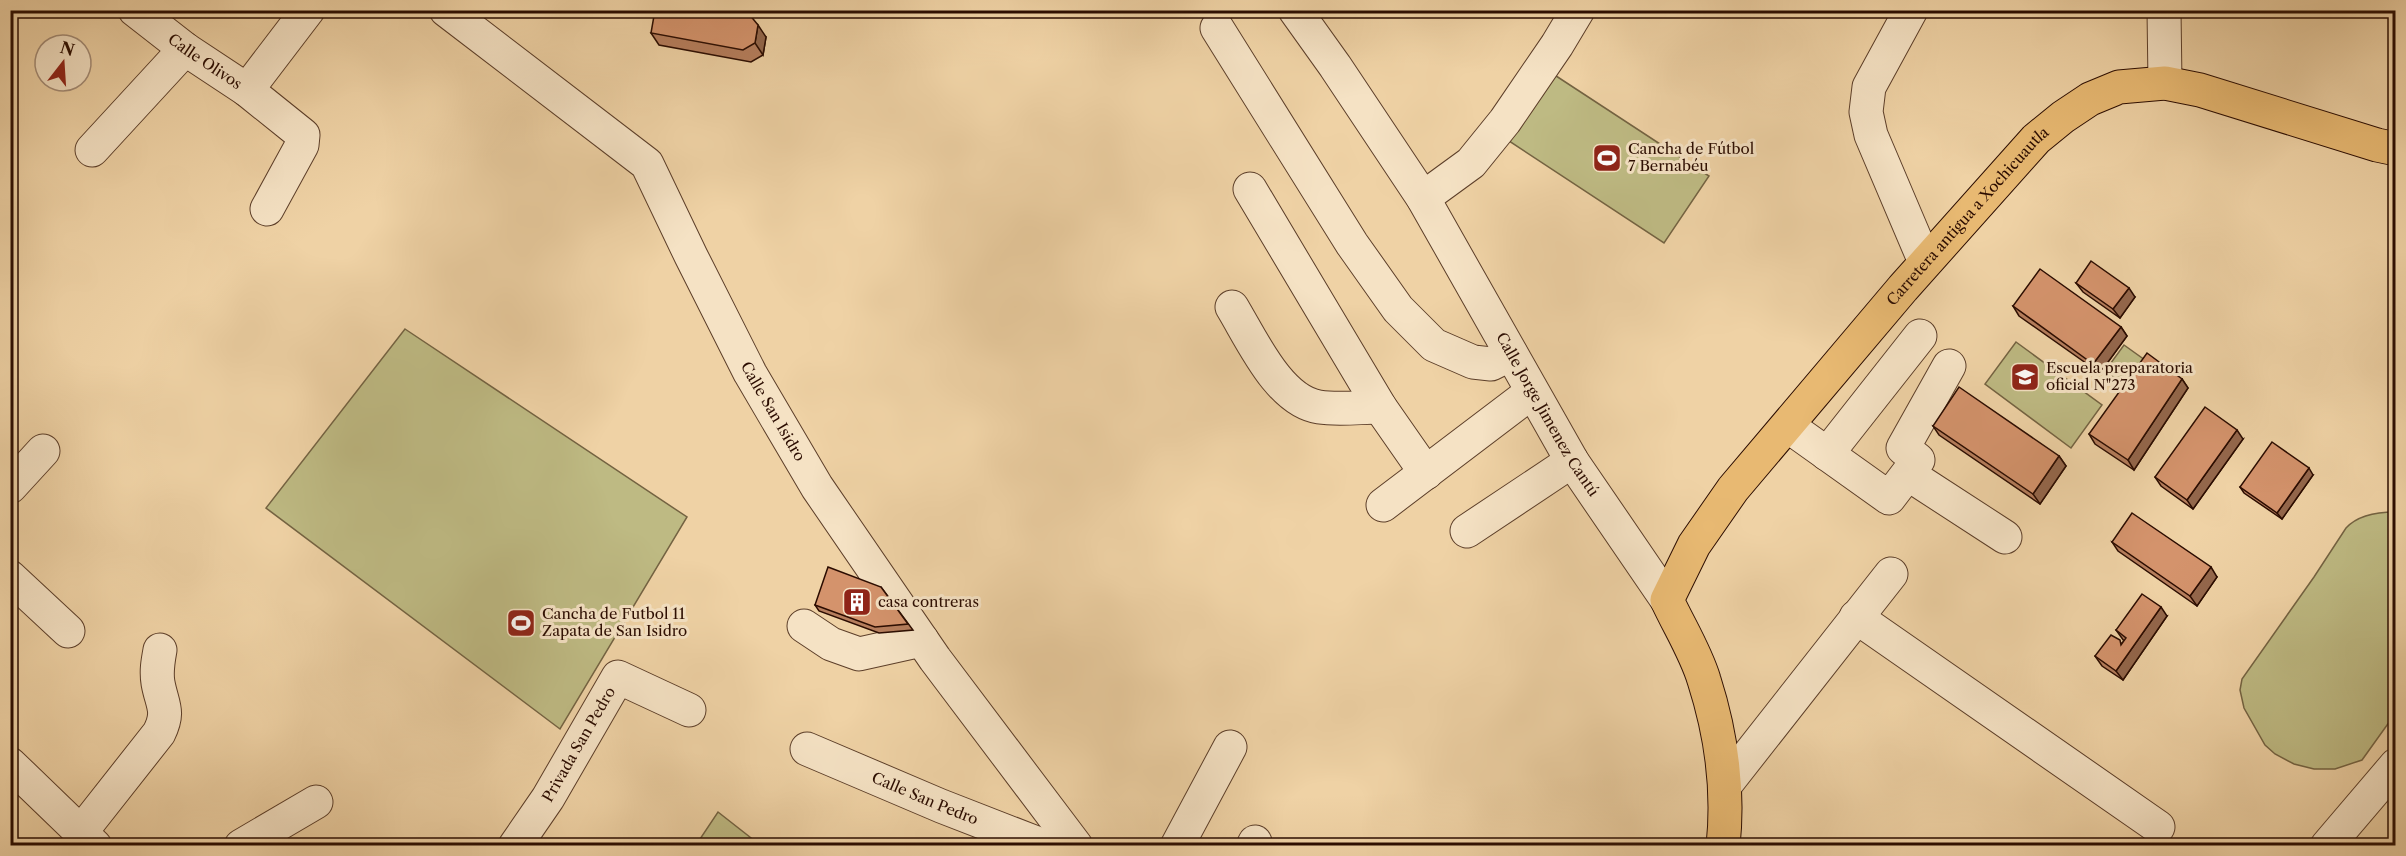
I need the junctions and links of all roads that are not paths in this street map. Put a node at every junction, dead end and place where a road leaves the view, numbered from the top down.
1 (135, 10) edge
2 (308, 10) edge
3 (446, 10) edge
4 (1295, 10) edge
5 (1578, 10) edge
6 (1911, 10) edge
7 (2164, 10) edge
8 (1217, 28) dead end
9 (185, 49) junction
10 (2165, 83) junction
11 (248, 90) junction
12 (2396, 149) edge
13 (92, 150) dead end
14 (1250, 189) dead end
15 (1423, 198) junction
16 (267, 209) dead end
17 (1925, 262) junction
18 (1232, 307) dead end
19 (1920, 336) dead end
20 (1511, 354) junction
21 (1950, 366) dead end
22 (1532, 392) junction
23 (1380, 407) junction
24 (1788, 426) junction
25 (43, 451) dead end
26 (1827, 454) junction
27 (1572, 461) junction
28 (1426, 473) junction
29 (1908, 474) junction
30 (10, 488) edge
31 (1383, 505) dead end
32 (1467, 531) dead end
33 (2005, 537) dead end
34 (1891, 574) dead end
35 (10, 577) edge
36 (1667, 600) junction
37 (1856, 618) junction
38 (804, 626) dead end
39 (69, 631) dead end
40 (922, 640) junction
41 (160, 650) dead end
42 (689, 710) dead end
43 (1230, 747) dead end
44 (807, 749) dead end
45 (10, 764) edge
46 (2396, 765) edge
47 (1726, 784) junction
48 (316, 802) dead end
49 (2158, 827) dead end
50 (88, 838) edge
51 (1726, 843) edge
52 (241, 846) edge
53 (515, 846) edge
54 (1044, 846) edge
55 (1076, 846) edge
56 (1177, 846) edge
57 (2327, 846) edge

1 - 9 street, Calle Olivos
2 - 11 street
3 - 40 street, Calle San Isidro
4 - 15 street, Calle Jorge Jimenez Cantú
5 - 15 street
6 - 17 street
7 - 10 street
8 - 20 street
9 - 11 street, Calle Olivos
9 - 13 street
10 - 12 main road, Carretera antigua a Xochicuautla
10 - 17 main road, Carretera antigua a Xochicuautla
11 - 16 street, Calle Olivos
14 - 23 street
15 - 20 street, Calle Jorge Jimenez Cantú
17 - 24 main road, Carretera antigua a Xochicuautla
18 - 23 street
19 - 26 street
20 - 22 street, Calle Jorge Jimenez Cantú
21 - 29 street
22 - 27 street, Calle Jorge Jimenez Cantú
22 - 28 street
23 - 28 street
24 - 26 street
24 - 36 main road, Carretera antigua a Xochicuautla
25 - 30 street
26 - 29 street
27 - 32 street
27 - 36 street, Calle Jorge Jimenez Cantú
28 - 31 street
29 - 33 street
34 - 37 street
35 - 39 street
36 - 47 main road, Calle Jorge Jimenez Cantú
37 - 47 street
37 - 49 street
38 - 40 street
40 - 55 street, Calle San Isidro
41 - 50 street
42 - 53 street, Privada San Pedro
43 - 56 street
44 - 54 street, Calle San Pedro
45 - 50 street
46 - 57 street
47 - 51 main road, Calle Jorge Jimenez Cantú
48 - 52 street

